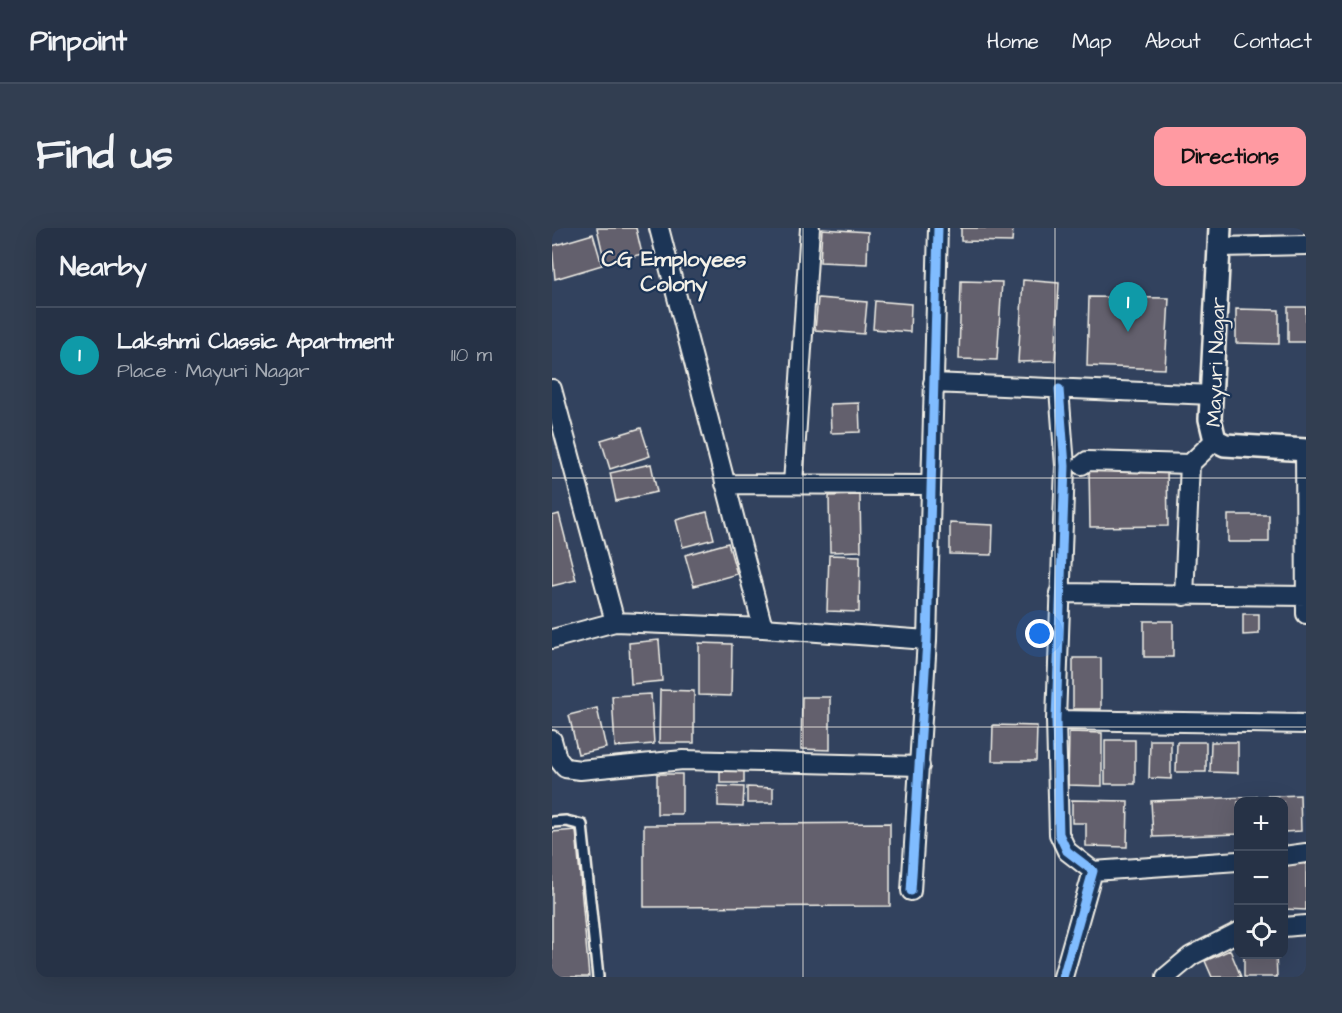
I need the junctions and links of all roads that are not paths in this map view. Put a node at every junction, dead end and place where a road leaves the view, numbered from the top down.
1 (659, 228) edge
2 (810, 228) edge
3 (938, 228) edge
4 (1220, 238) edge
5 (1306, 245) edge
6 (933, 383) junction
7 (552, 389) edge
8 (1059, 389) junction
9 (1212, 395) junction
10 (1215, 440) junction
11 (1306, 449) edge
12 (1190, 464) junction
13 (1082, 465) dead end
14 (725, 484) junction
15 (794, 484) junction
16 (931, 485) junction
17 (1059, 593) junction
18 (1184, 596) junction
19 (1305, 602) edge
20 (615, 622) junction
21 (763, 628) junction
22 (552, 639) edge
23 (927, 640) junction
24 (1056, 720) junction
25 (1306, 724) edge
26 (552, 740) edge
27 (920, 766) junction
28 (552, 822) edge
29 (1306, 853) edge
30 (1288, 855) edge
31 (1234, 861) edge
32 (1093, 871) junction
33 (910, 891) dead end
34 (1306, 925) edge
35 (1288, 927) edge
36 (1234, 934) edge
37 (598, 977) edge
38 (1063, 977) edge
39 (1166, 977) edge

1 - 14 street
2 - 15 street
3 - 6 street
4 - 5 street
4 - 9 street, Mayuri Nagar
6 - 8 street
6 - 16 street
7 - 20 street
8 - 9 street
8 - 17 street
9 - 10 street, Mayuri Nagar
10 - 11 street, Mayuri Nagar
10 - 12 street
11 - 19 street
12 - 13 street
12 - 18 street
14 - 15 street
14 - 21 street
15 - 16 street
16 - 23 street
17 - 18 street
17 - 24 street
18 - 19 street
20 - 21 street
20 - 22 street
21 - 23 street
23 - 27 street
24 - 25 street
24 - 32 street
26 - 27 street
27 - 33 street
28 - 37 lane
29 - 30 street
31 - 32 street
32 - 38 street
34 - 35 street
36 - 39 street

